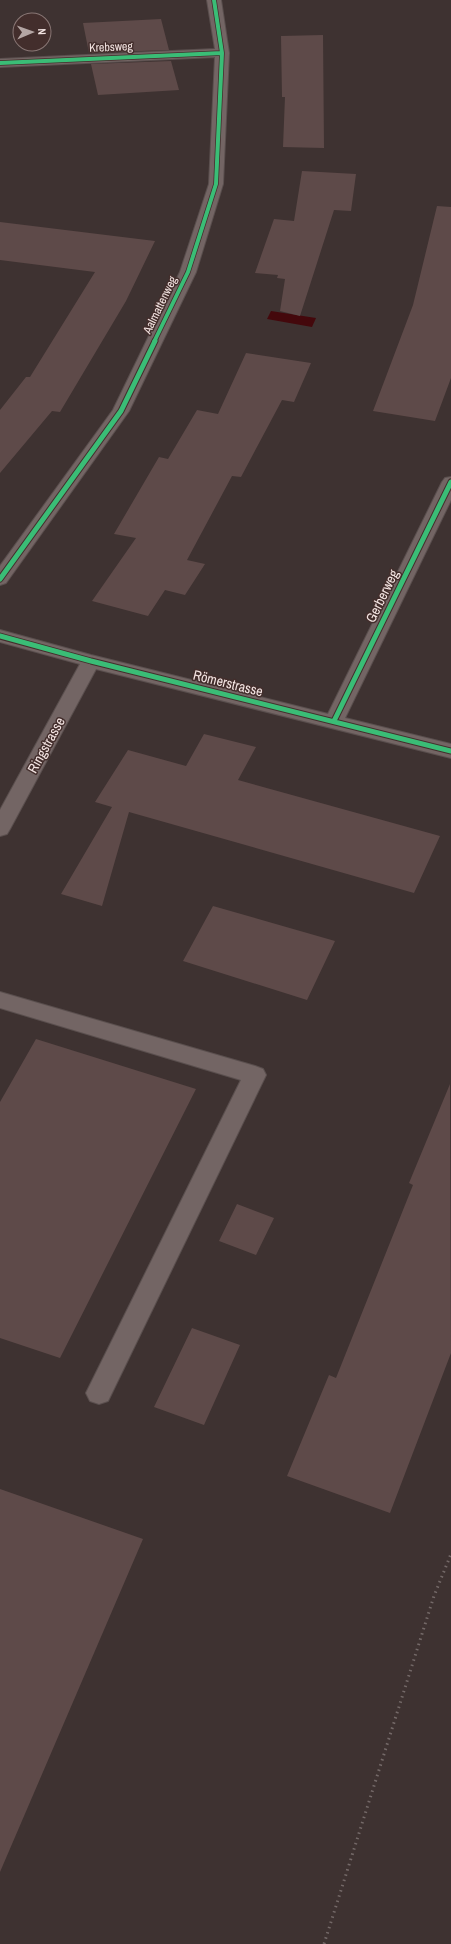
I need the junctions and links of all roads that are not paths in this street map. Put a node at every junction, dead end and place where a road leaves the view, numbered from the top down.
1 (214, 0) edge
2 (222, 53) junction
3 (0, 63) edge
4 (451, 482) edge
5 (0, 579) edge
6 (0, 636) edge
7 (91, 661) junction
8 (334, 721) junction
9 (451, 751) edge
10 (0, 829) edge
11 (0, 1000) edge
12 (100, 1393) dead end

1 - 2 street, Aalmattenweg
2 - 3 street, Krebsweg
2 - 5 street, Aalmattenweg
4 - 8 street, Gerberweg
6 - 7 street, Römerstrasse
7 - 8 street, Römerstrasse
7 - 10 street, Ringstrasse
8 - 9 street, Römerstrasse
11 - 12 street

